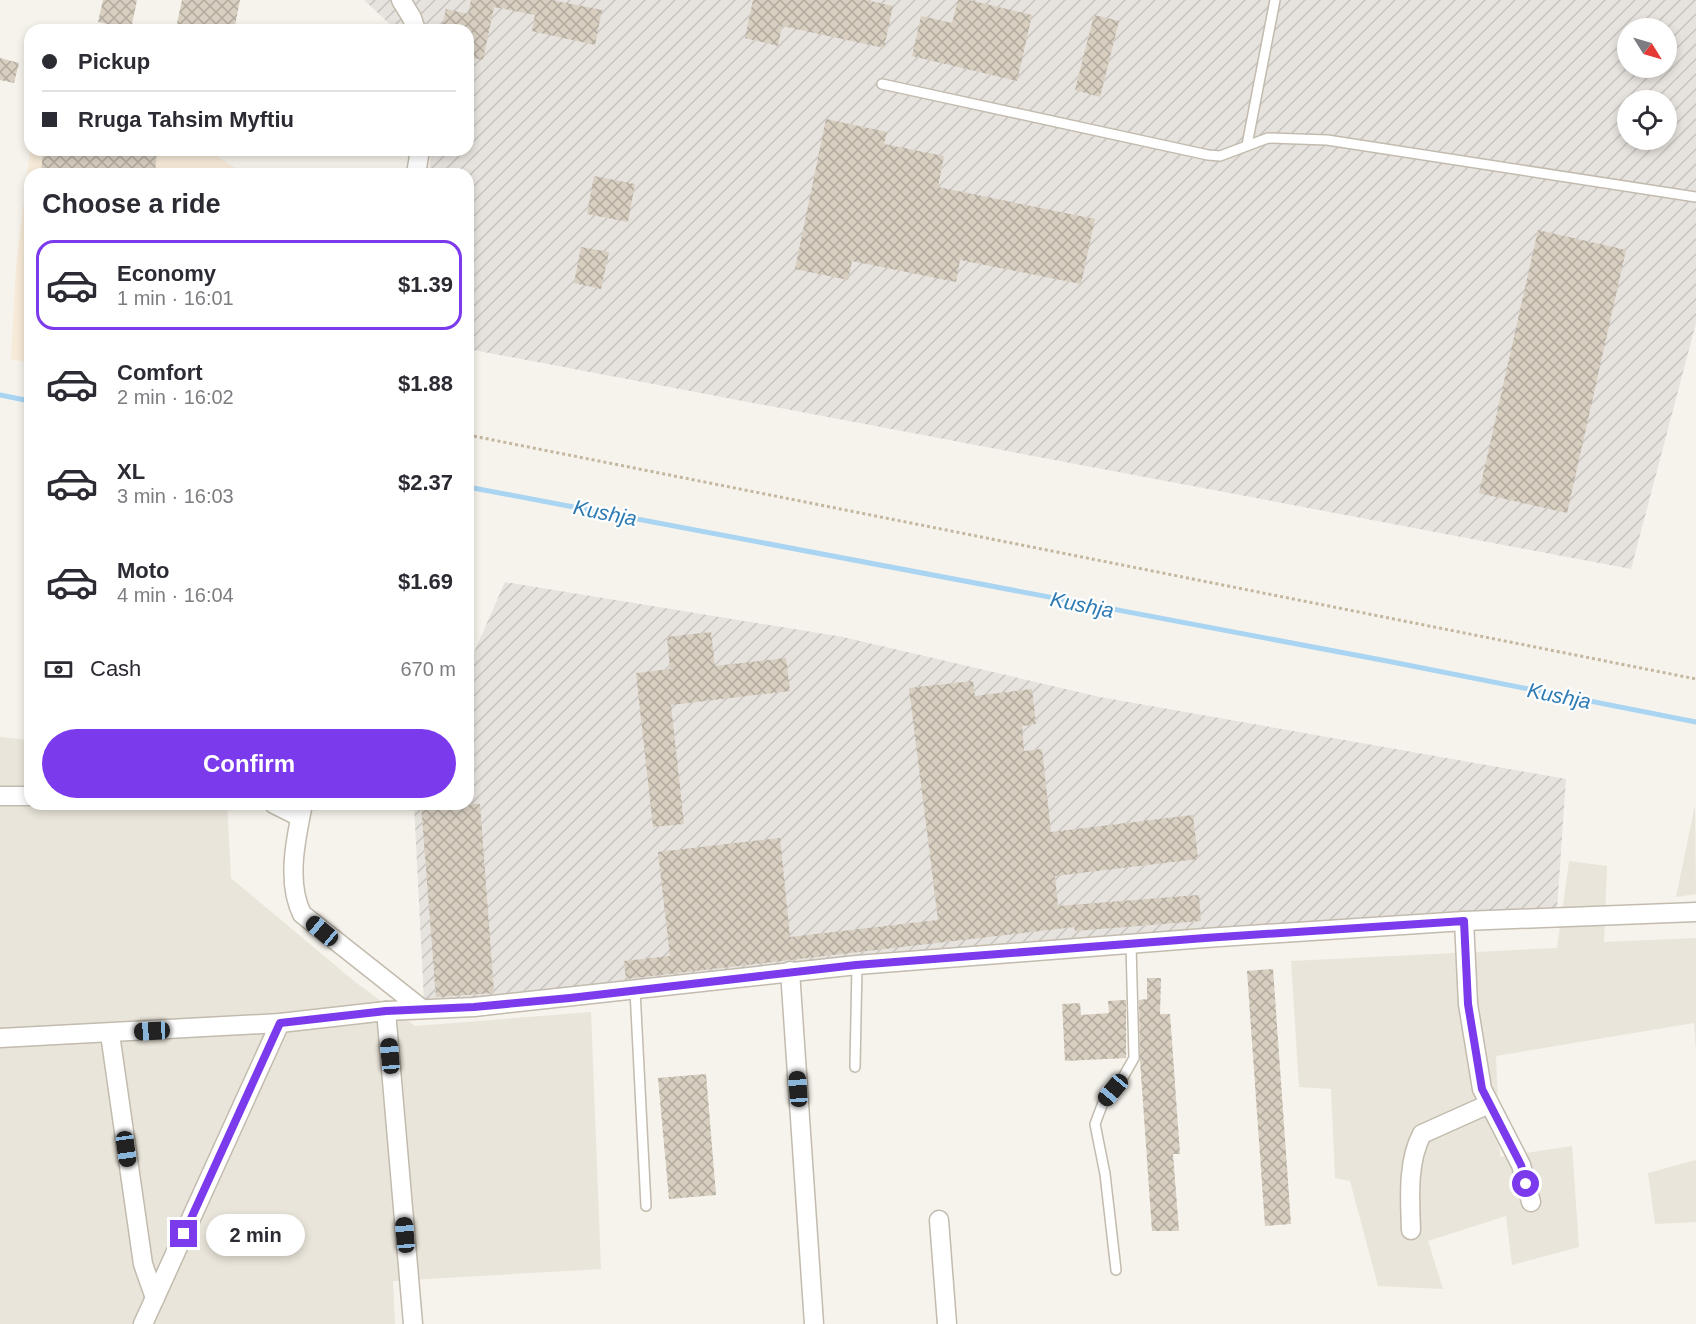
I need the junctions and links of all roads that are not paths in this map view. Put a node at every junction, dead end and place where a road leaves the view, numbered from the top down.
1 (400, 0) edge
2 (1275, 0) edge
3 (414, 24) edge
4 (882, 84) dead end
5 (1247, 145) junction
6 (1696, 197) edge
7 (0, 796) edge
8 (24, 796) edge
9 (302, 811) edge
10 (1696, 912) edge
11 (1464, 921) junction
12 (1131, 945) junction
13 (856, 965) junction
14 (790, 971) junction
15 (635, 990) junction
16 (422, 1009) junction
17 (386, 1011) junction
18 (280, 1023) junction
19 (110, 1034) junction
20 (0, 1038) edge
21 (855, 1067) dead end
22 (1489, 1104) junction
23 (1531, 1202) dead end
24 (646, 1206) dead end
25 (939, 1220) dead end
26 (1411, 1230) dead end
27 (1116, 1270) dead end
28 (155, 1298) junction
29 (143, 1324) edge
30 (413, 1324) edge
31 (814, 1324) edge
32 (947, 1324) edge

1 - 3 street
2 - 5 lane
4 - 5 lane
5 - 6 lane
7 - 8 street
9 - 16 street
10 - 11 street
11 - 12 street
11 - 22 street
12 - 13 street
12 - 27 lane
13 - 14 street
13 - 21 lane
14 - 15 street
14 - 31 street
15 - 16 street
15 - 24 lane
16 - 17 street
17 - 18 street
17 - 30 street
18 - 19 street
18 - 28 street
19 - 20 street
19 - 28 street
22 - 23 street
22 - 26 street
25 - 32 street
28 - 29 street

